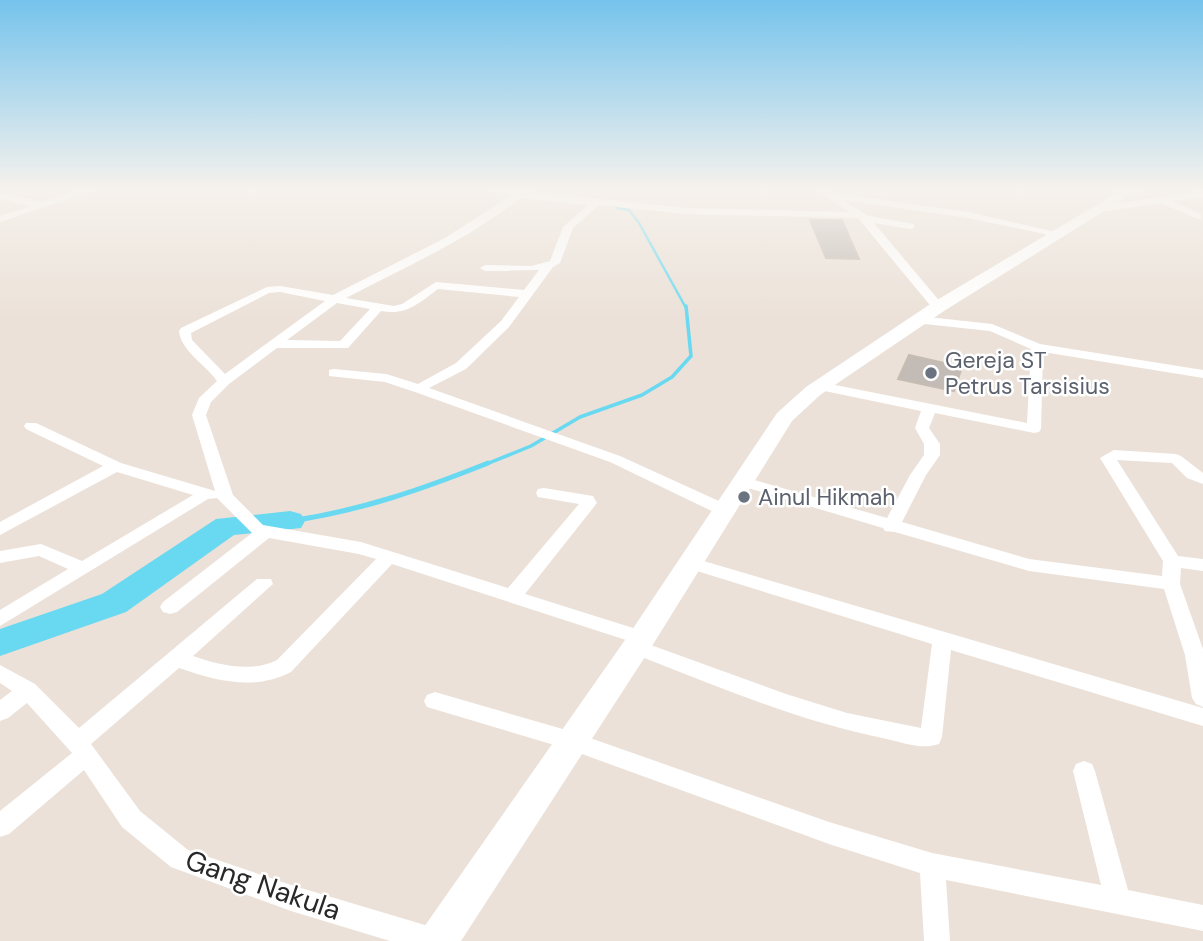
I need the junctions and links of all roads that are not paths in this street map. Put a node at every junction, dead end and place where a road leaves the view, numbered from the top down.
1 (462, 232) edge
2 (567, 232) edge
3 (872, 232) edge
4 (1049, 232) edge
5 (1063, 232) edge
6 (1059, 234) junction
7 (548, 265) junction
8 (485, 268) dead end
9 (500, 268) junction
10 (484, 290) junction
11 (525, 294) junction
12 (336, 298) junction
13 (378, 307) junction
14 (928, 313) junction
15 (278, 344) junction
16 (1037, 347) junction
17 (334, 373) dead end
18 (1203, 374) edge
19 (225, 381) junction
20 (413, 386) junction
21 (820, 386) junction
22 (929, 409) junction
23 (31, 426) dead end
24 (115, 466) junction
25 (1203, 479) edge
26 (744, 482) junction
27 (544, 493) dead end
28 (204, 495) junction
29 (225, 497) junction
30 (726, 511) junction
31 (891, 527) junction
32 (0, 529) edge
33 (265, 532) junction
34 (0, 557) edge
35 (389, 557) junction
36 (1172, 561) junction
37 (690, 563) junction
38 (1203, 565) edge
39 (83, 569) junction
40 (264, 584) dead end
41 (1171, 584) junction
42 (511, 598) junction
43 (170, 607) dead end
44 (0, 619) edge
45 (942, 639) junction
46 (639, 643) junction
47 (1199, 657) edge
48 (176, 658) junction
49 (0, 673) edge
50 (28, 690) junction
51 (1203, 698) edge
52 (435, 701) dead end
53 (0, 712) edge
54 (1203, 717) edge
55 (573, 741) junction
56 (80, 750) junction
57 (1084, 771) dead end
58 (0, 826) edge
59 (932, 864) junction
60 (1117, 899) junction
61 (1203, 918) edge
62 (436, 941) edge
63 (937, 941) edge

1 - 12 street
2 - 7 street
3 - 14 street
4 - 6 street
5 - 6 main road
6 - 14 main road
7 - 9 street
7 - 11 street
8 - 9 street
9 - 10 street
10 - 11 street
10 - 13 street
11 - 20 street
12 - 13 street
12 - 15 street
12 - 19 street
13 - 15 street
14 - 16 street
14 - 21 main road
15 - 19 street
16 - 18 street
16 - 22 street
17 - 20 street
19 - 29 street
20 - 30 street
21 - 22 street
21 - 26 main road
22 - 31 street
23 - 24 street
24 - 28 street
24 - 32 street
25 - 36 street
26 - 30 main road
26 - 31 street
27 - 42 street
28 - 29 street
28 - 39 street
29 - 33 street
30 - 37 main road
31 - 41 street
33 - 35 street
33 - 43 street
34 - 39 street
35 - 42 street
35 - 48 street
36 - 38 street
36 - 41 street
37 - 45 street
37 - 46 main road
39 - 44 street
40 - 48 street
41 - 47 street
42 - 46 street
45 - 46 street
45 - 54 street
46 - 55 main road
47 - 51 street
48 - 56 street
49 - 50 street, Gang Nakula
50 - 53 street
50 - 56 street, Gang Nakula
52 - 55 street
55 - 59 street
55 - 62 main road
56 - 58 street
56 - 62 street, Gang Nakula
57 - 60 street
59 - 60 street
59 - 63 street
60 - 61 street

